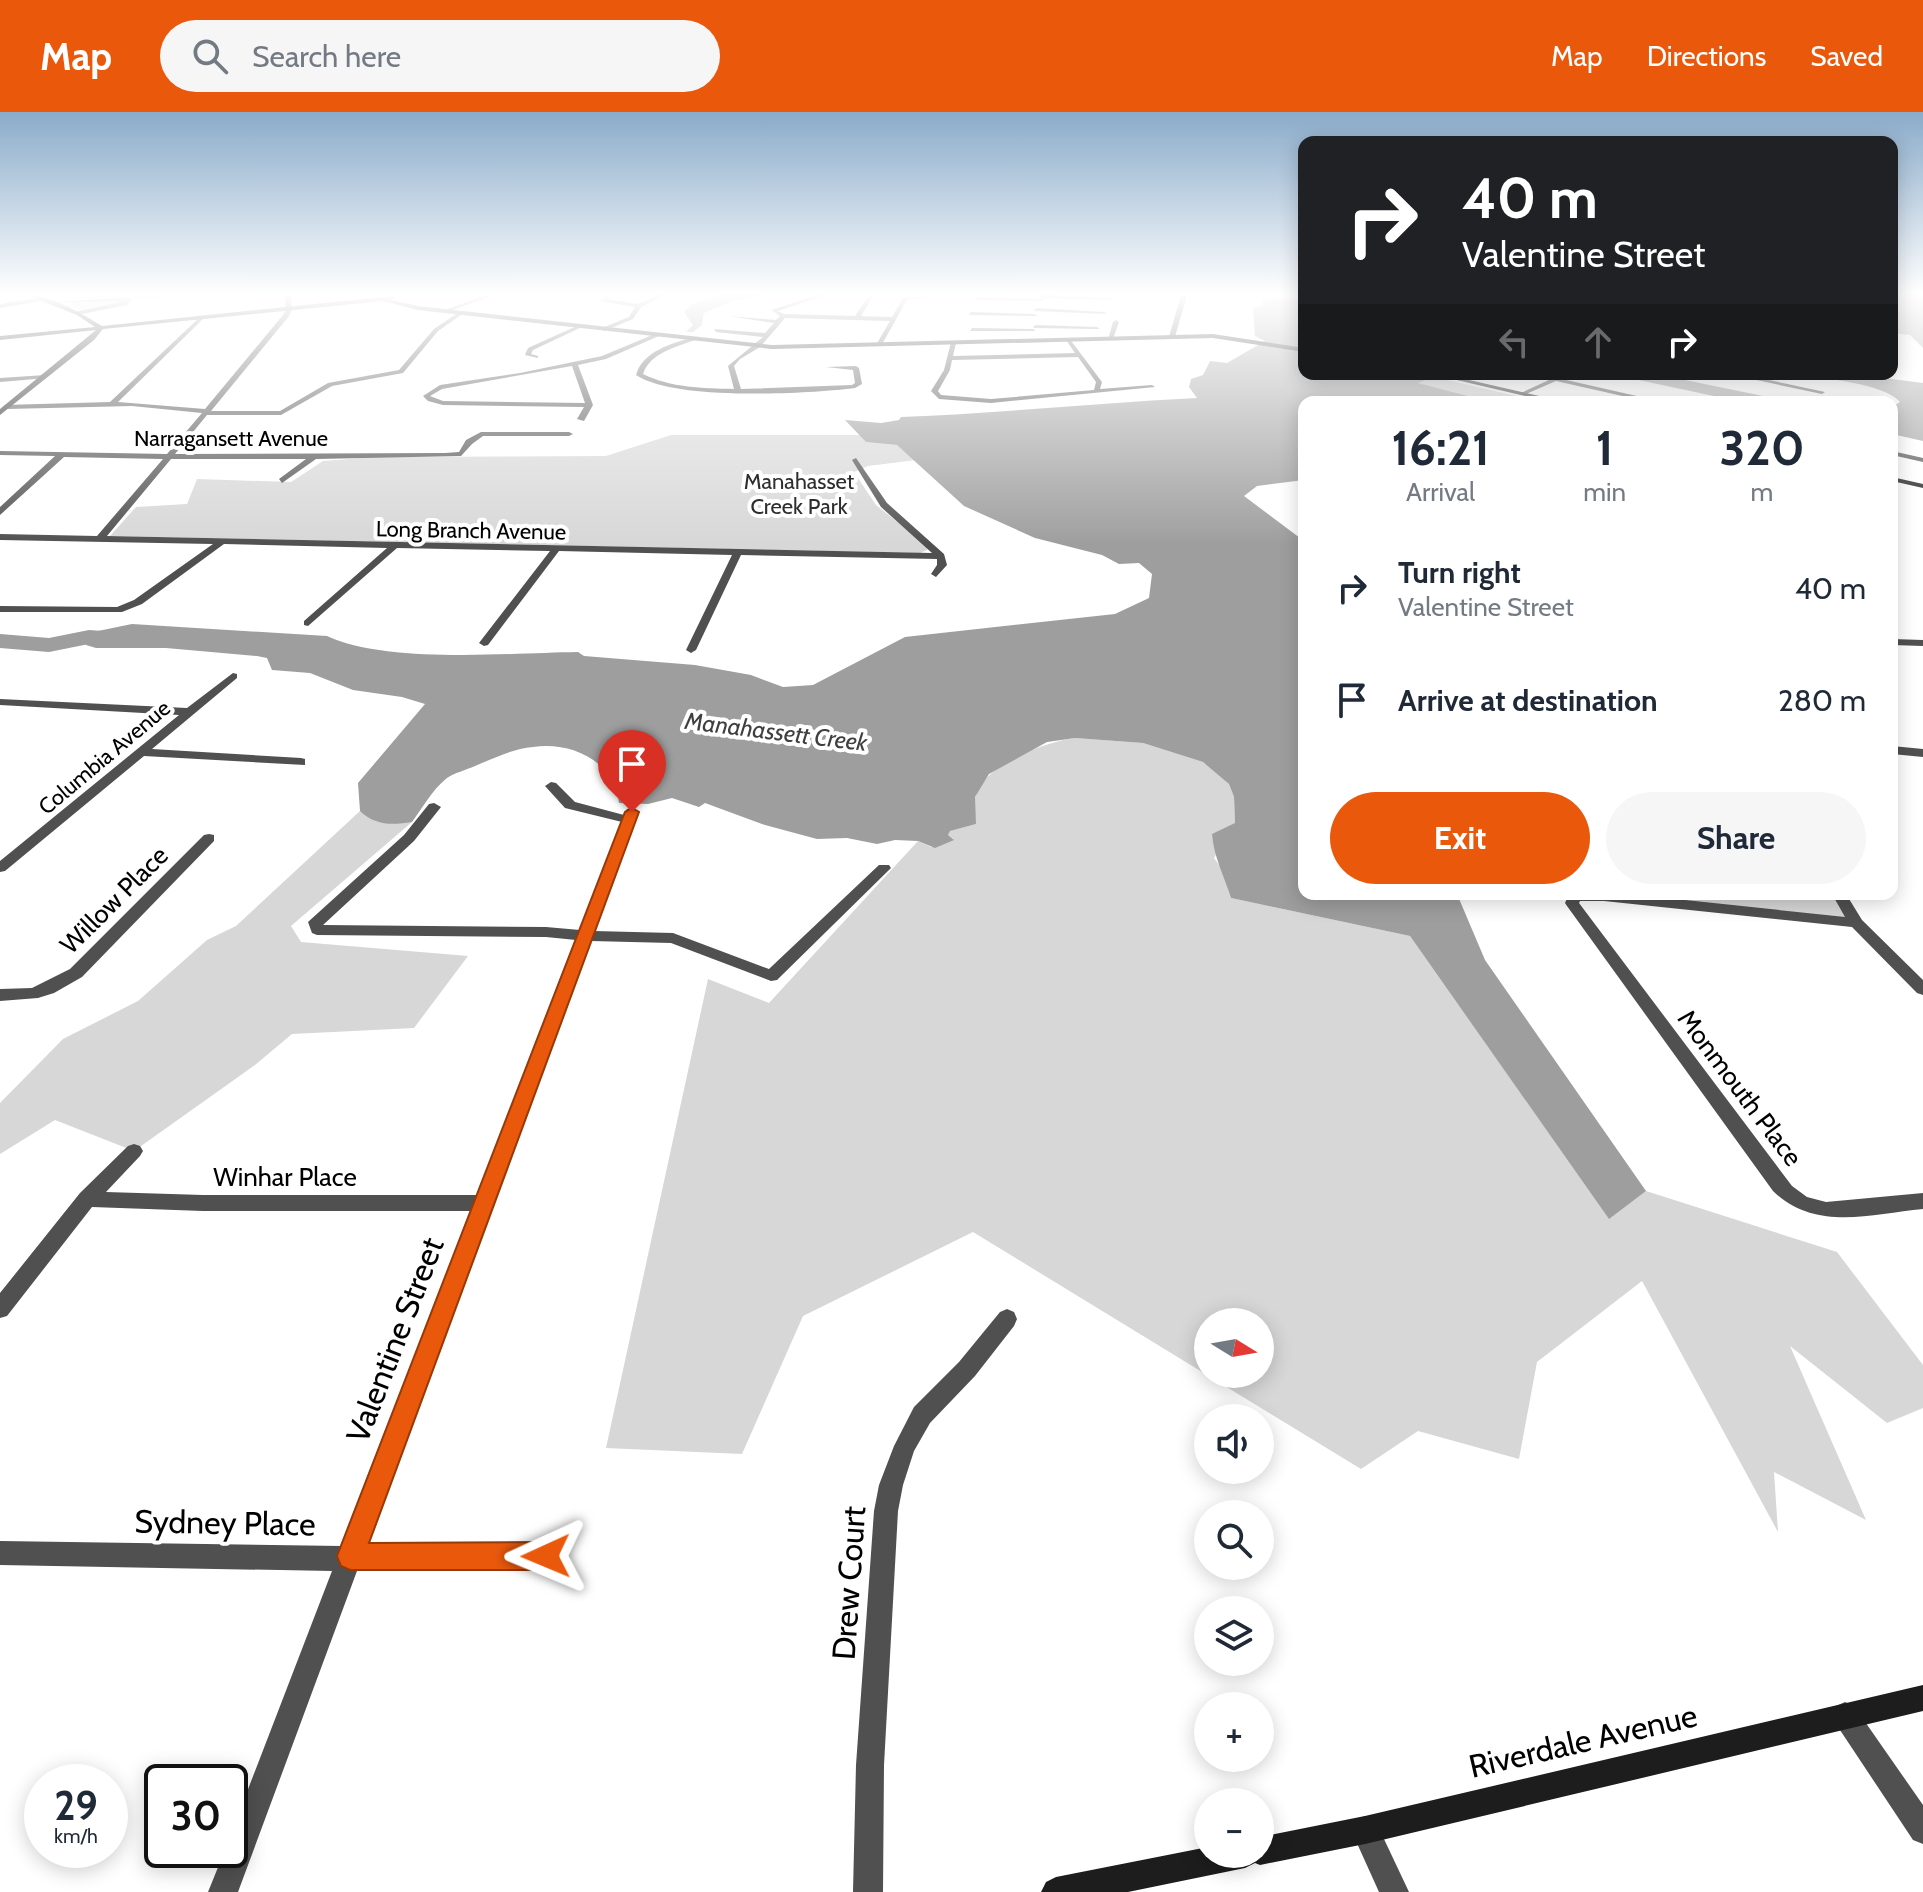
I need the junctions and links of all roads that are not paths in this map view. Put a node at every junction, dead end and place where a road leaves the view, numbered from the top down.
1 (29, 378) edge
2 (44, 378) edge
3 (139, 378) edge
4 (234, 378) edge
5 (357, 378) edge
6 (494, 378) edge
7 (579, 378) edge
8 (646, 378) edge
9 (735, 378) edge
10 (824, 378) edge
11 (859, 378) edge
12 (942, 378) edge
13 (1093, 378) edge
14 (0, 380) edge
15 (1465, 380) edge
16 (1552, 380) edge
17 (1559, 380) edge
18 (1761, 380) edge
19 (1098, 387) junction
20 (829, 388) junction
21 (738, 390) junction
22 (1822, 392) dead end
23 (1524, 393) junction
24 (1161, 396) dead end
25 (1536, 396) edge
26 (1632, 396) edge
27 (112, 404) junction
28 (589, 405) junction
29 (4, 410) edge
30 (206, 412) junction
31 (569, 434) junction
32 (559, 446) dead end
33 (0, 453) edge
34 (1898, 454) edge
35 (61, 455) junction
36 (168, 456) junction
37 (314, 457) junction
38 (856, 460) dead end
39 (1923, 460) edge
40 (1898, 480) edge
41 (282, 481) dead end
42 (1923, 486) edge
43 (0, 512) edge
44 (0, 537) edge
45 (99, 540) junction
46 (220, 543) junction
47 (394, 546) junction
48 (556, 549) junction
49 (737, 553) junction
50 (941, 556) junction
51 (936, 574) dead end
52 (0, 609) edge
53 (308, 623) dead end
54 (1898, 642) edge
55 (484, 643) dead end
56 (1923, 643) edge
57 (691, 650) dead end
58 (233, 676) dead end
59 (0, 702) edge
60 (189, 712) junction
61 (1898, 751) edge
62 (141, 752) junction
63 (1923, 753) edge
64 (301, 762) dead end
65 (551, 786) dead end
66 (434, 807) dead end
67 (209, 838) dead end
68 (0, 848) edge
69 (23, 849) junction
70 (0, 868) edge
71 (884, 868) dead end
72 (1573, 900) edge
73 (1641, 900) edge
74 (1843, 900) edge
75 (1856, 923) junction
76 (585, 936) junction
77 (1923, 989) edge
78 (0, 995) edge
79 (134, 1151) dead end
80 (87, 1199) junction
81 (1923, 1201) edge
82 (484, 1203) junction
83 (0, 1309) edge
84 (1007, 1319) dead end
85 (0, 1553) edge
86 (350, 1556) junction
87 (546, 1556) dead end
88 (1923, 1698) edge
89 (1845, 1715) junction
90 (1365, 1830) junction
91 (1923, 1830) edge
92 (1274, 1848) edge
93 (1194, 1864) edge
94 (223, 1892) edge
95 (868, 1892) edge
96 (1056, 1892) edge
97 (1394, 1892) edge

1 - 14 street
2 - 29 street
3 - 27 street
4 - 30 street
5 - 30 street
6 - 28 street
7 - 28 street
8 - 21 street
9 - 21 street
10 - 20 street
11 - 20 street
12 - 19 street
13 - 19 street
15 - 23 street
16 - 23 street
17 - 26 street
18 - 22 street
19 - 24 street
20 - 21 street
23 - 25 street
27 - 29 street
27 - 30 street
28 - 31 street
30 - 36 street
31 - 32 street
31 - 37 street, Narragansett Avenue
33 - 35 street, Narragansett Avenue
34 - 39 street
35 - 36 street, Narragansett Avenue
35 - 43 street
36 - 37 street, Narragansett Avenue
36 - 45 street
37 - 41 street
38 - 50 street
40 - 42 street
44 - 45 street, Long Branch Avenue
45 - 46 street, Long Branch Avenue
46 - 47 street, Long Branch Avenue
46 - 52 street
47 - 48 street, Long Branch Avenue
47 - 53 street
48 - 49 street, Long Branch Avenue
48 - 55 street
49 - 50 street, Long Branch Avenue
49 - 57 street
50 - 51 street
54 - 56 street
58 - 60 street, Columbia Avenue
59 - 60 street
60 - 62 street, Columbia Avenue
61 - 63 street
62 - 64 street
62 - 69 street, Columbia Avenue
65 - 76 street, Valentine Street
66 - 76 street
67 - 78 street, Willow Place
68 - 69 street
69 - 70 street, Columbia Avenue
71 - 76 street
72 - 81 street, Monmouth Place
73 - 75 street, Monmouth Place
74 - 75 street
75 - 77 street
76 - 82 street, Valentine Street
79 - 80 street
80 - 82 street, Winhar Place
80 - 83 street
82 - 86 street, Valentine Street
84 - 95 street, Drew Court
85 - 86 street, Sydney Place
86 - 87 street, Sydney Place
86 - 94 street, Valentine Street
88 - 89 street, Riverdale Avenue
89 - 90 street, Riverdale Avenue
89 - 91 street
90 - 92 street, Riverdale Avenue
90 - 97 street
93 - 96 street

